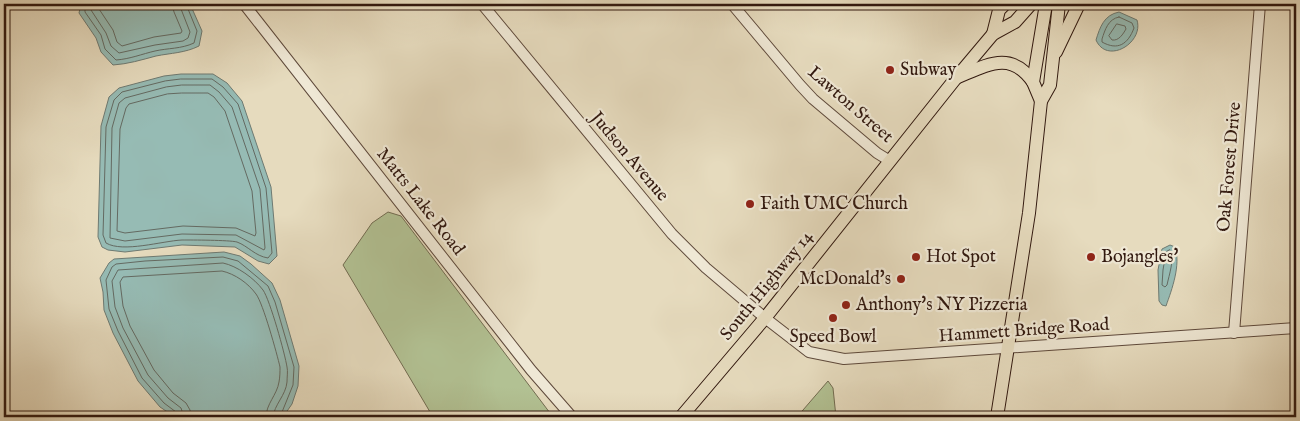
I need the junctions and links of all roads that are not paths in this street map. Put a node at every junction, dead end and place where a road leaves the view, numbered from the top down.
1 (244, 4) edge
2 (482, 4) edge
3 (732, 4) edge
4 (1005, 4) edge
5 (1031, 4) edge
6 (1046, 4) edge
7 (1059, 4) edge
8 (1079, 4) edge
9 (1260, 4) edge
10 (993, 34) junction
11 (1053, 58) junction
12 (956, 78) junction
13 (1033, 82) junction
14 (1041, 102) junction
15 (890, 161) junction
16 (765, 318) junction
17 (1296, 328) edge
18 (1234, 333) junction
19 (1008, 348) junction
20 (572, 417) edge
21 (681, 417) edge
22 (997, 417) edge

1 - 20 street, Matts Lake Road
2 - 16 street, Judson Avenue
3 - 15 street, Lawton Street
4 - 10 main road, South Highway 14
5 - 10 main road, South Highway 14
6 - 13 main road
7 - 11 main road
8 - 11 main road
9 - 18 street, Oak Forest Drive
10 - 12 main road, South Highway 14
11 - 14 main road
12 - 13 main road
12 - 15 main road, South Highway 14
13 - 14 main road
14 - 19 main road
15 - 16 main road, South Highway 14
16 - 19 street, Hammett Bridge Road
16 - 21 main road, South Highway 14
17 - 18 street, Hammett Bridge Road
18 - 19 street, Hammett Bridge Road
19 - 22 main road

